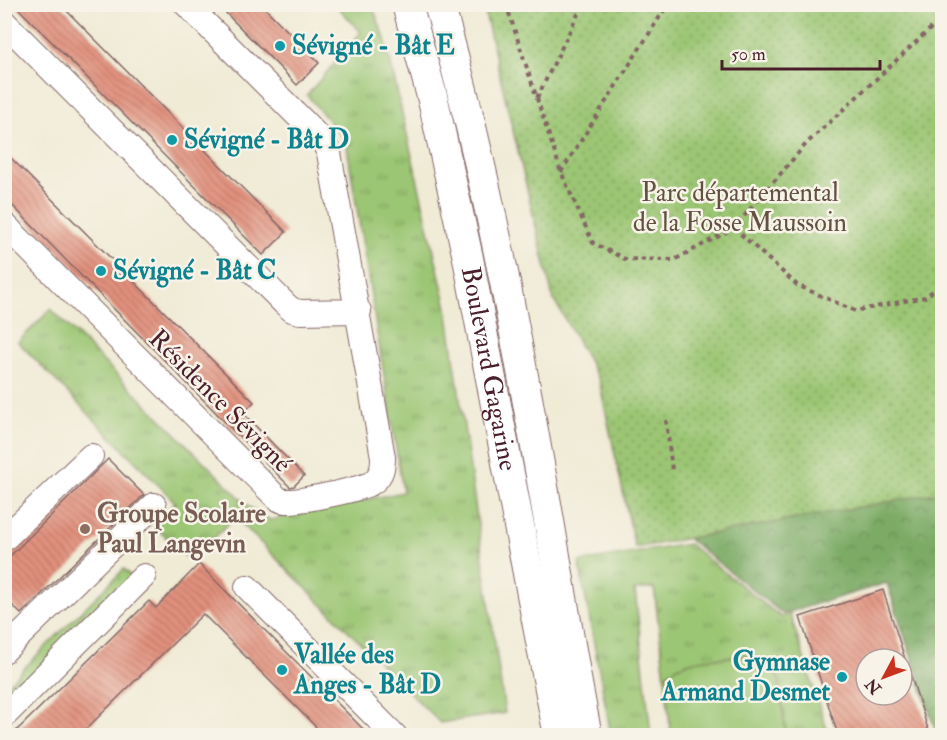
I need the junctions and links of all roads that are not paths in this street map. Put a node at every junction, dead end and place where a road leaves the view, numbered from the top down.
1 (186, 4) edge
2 (407, 4) edge
3 (439, 4) edge
4 (4, 22) edge
5 (4, 224) edge
6 (358, 311) junction
7 (91, 456) dead end
8 (154, 505) dead end
9 (4, 538) edge
10 (144, 576) dead end
11 (248, 587) dead end
12 (9, 636) edge
13 (7, 707) edge
14 (395, 735) edge
15 (559, 735) edge
16 (587, 735) edge

1 - 6 street, Résidence Sévigné
2 - 15 main road, Boulevard Gagarine
3 - 16 main road, Boulevard Gagarine
4 - 6 street
5 - 6 street, Résidence Sévigné
7 - 9 street
8 - 12 street
10 - 13 street
11 - 14 street

